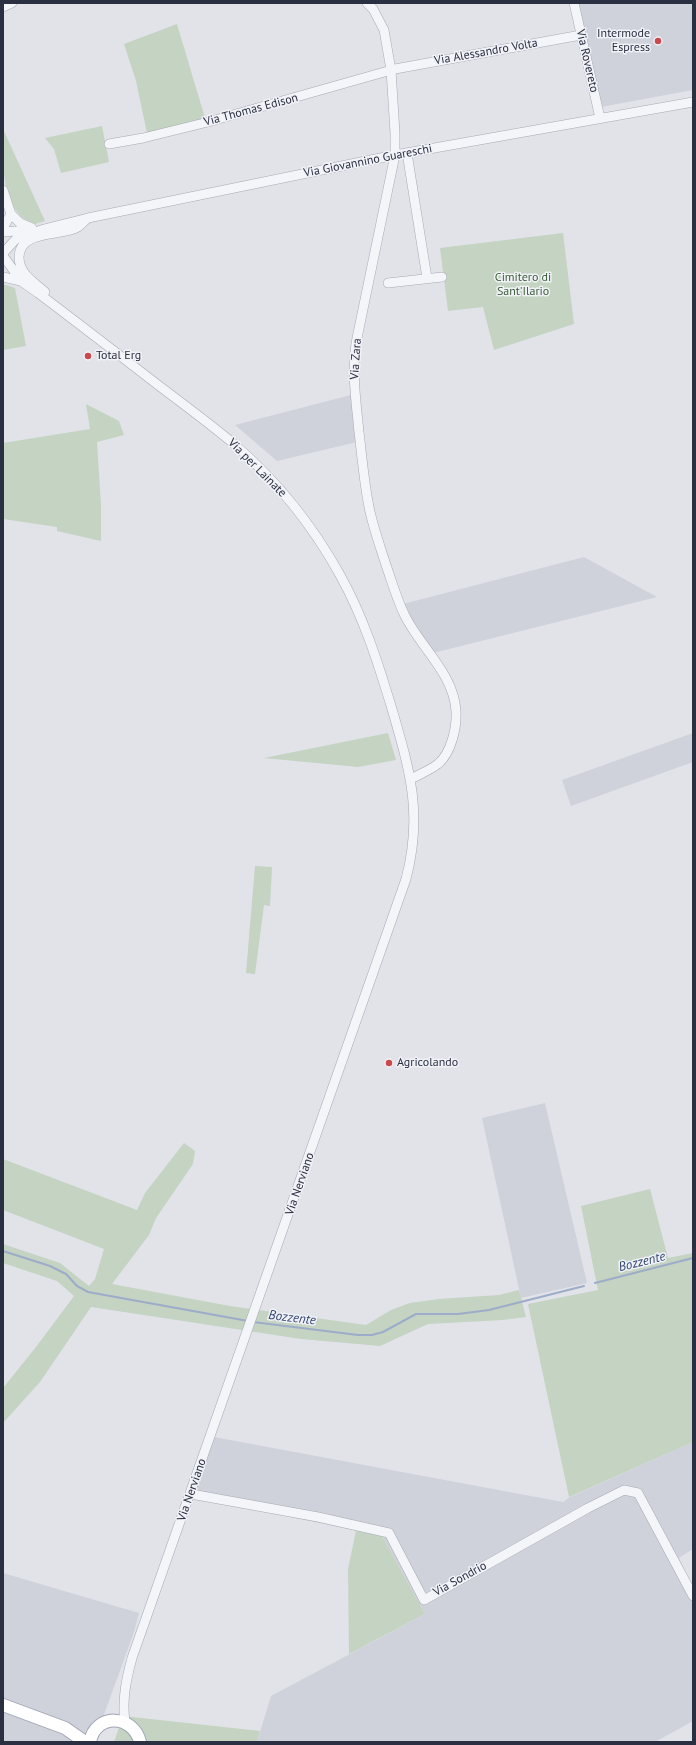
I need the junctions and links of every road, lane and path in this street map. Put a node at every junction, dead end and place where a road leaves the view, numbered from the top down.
1 (12, 3) edge
2 (367, 3) edge
3 (574, 3) edge
4 (3, 7) edge
5 (581, 35) junction
6 (391, 70) junction
7 (693, 102) edge
8 (600, 118) junction
9 (109, 144) dead end
10 (408, 153) junction
11 (395, 155) junction
12 (3, 190) edge
13 (13, 216) junction
14 (88, 218) junction
15 (3, 228) edge
16 (33, 229) junction
17 (44, 229) junction
18 (3, 232) edge
19 (16, 235) junction
20 (4, 254) edge
21 (3, 276) edge
22 (442, 277) dead end
23 (427, 278) junction
24 (20, 281) junction
25 (388, 283) dead end
26 (92, 334) junction
27 (398, 730) joint
28 (412, 779) junction
29 (191, 1494) junction
30 (693, 1596) edge
31 (123, 1704) junction
32 (3, 1705) edge
33 (110, 1721) junction
34 (125, 1722) junction
35 (65, 1728) junction
36 (96, 1729) junction
37 (85, 1742) edge
38 (90, 1742) edge
39 (140, 1742) edge

1 - 4 street
2 - 6 street, Via Zara
3 - 5 street, Via Rovereto
5 - 6 street, Via Alessandro Volta
5 - 8 street, Via Rovereto
6 - 9 street, Via Thomas Edison
6 - 11 street, Via Zara
7 - 8 street, Via Giovannino Guareschi
8 - 10 street, Via Giovannino Guareschi
10 - 11 street, Via Giovannino Guareschi
10 - 23 street
11 - 14 street, Via Giovannino Guareschi
11 - 28 street, Via Zara
12 - 13 street
13 - 15 street
13 - 16 street
13 - 19 street
14 - 17 street, Via Giovannino Guareschi
14 - 26 street
16 - 17 street
16 - 19 street
17 - 19 street
18 - 19 street
19 - 20 street
20 - 24 street, Via per Lainate
21 - 24 street, Via per Lainate
22 - 23 street
23 - 25 street
24 - 26 street, Via per Lainate
26 - 27 street, Via per Lainate
27 - 28 street, Via Nerviano
28 - 29 street, Via Nerviano
29 - 30 street, Via Sondrio
29 - 31 street, Via Nerviano
31 - 33 street
31 - 34 street
32 - 35 main road
33 - 34 main road
33 - 36 main road
34 - 39 main road
35 - 36 main road
35 - 37 main road
36 - 38 main road

